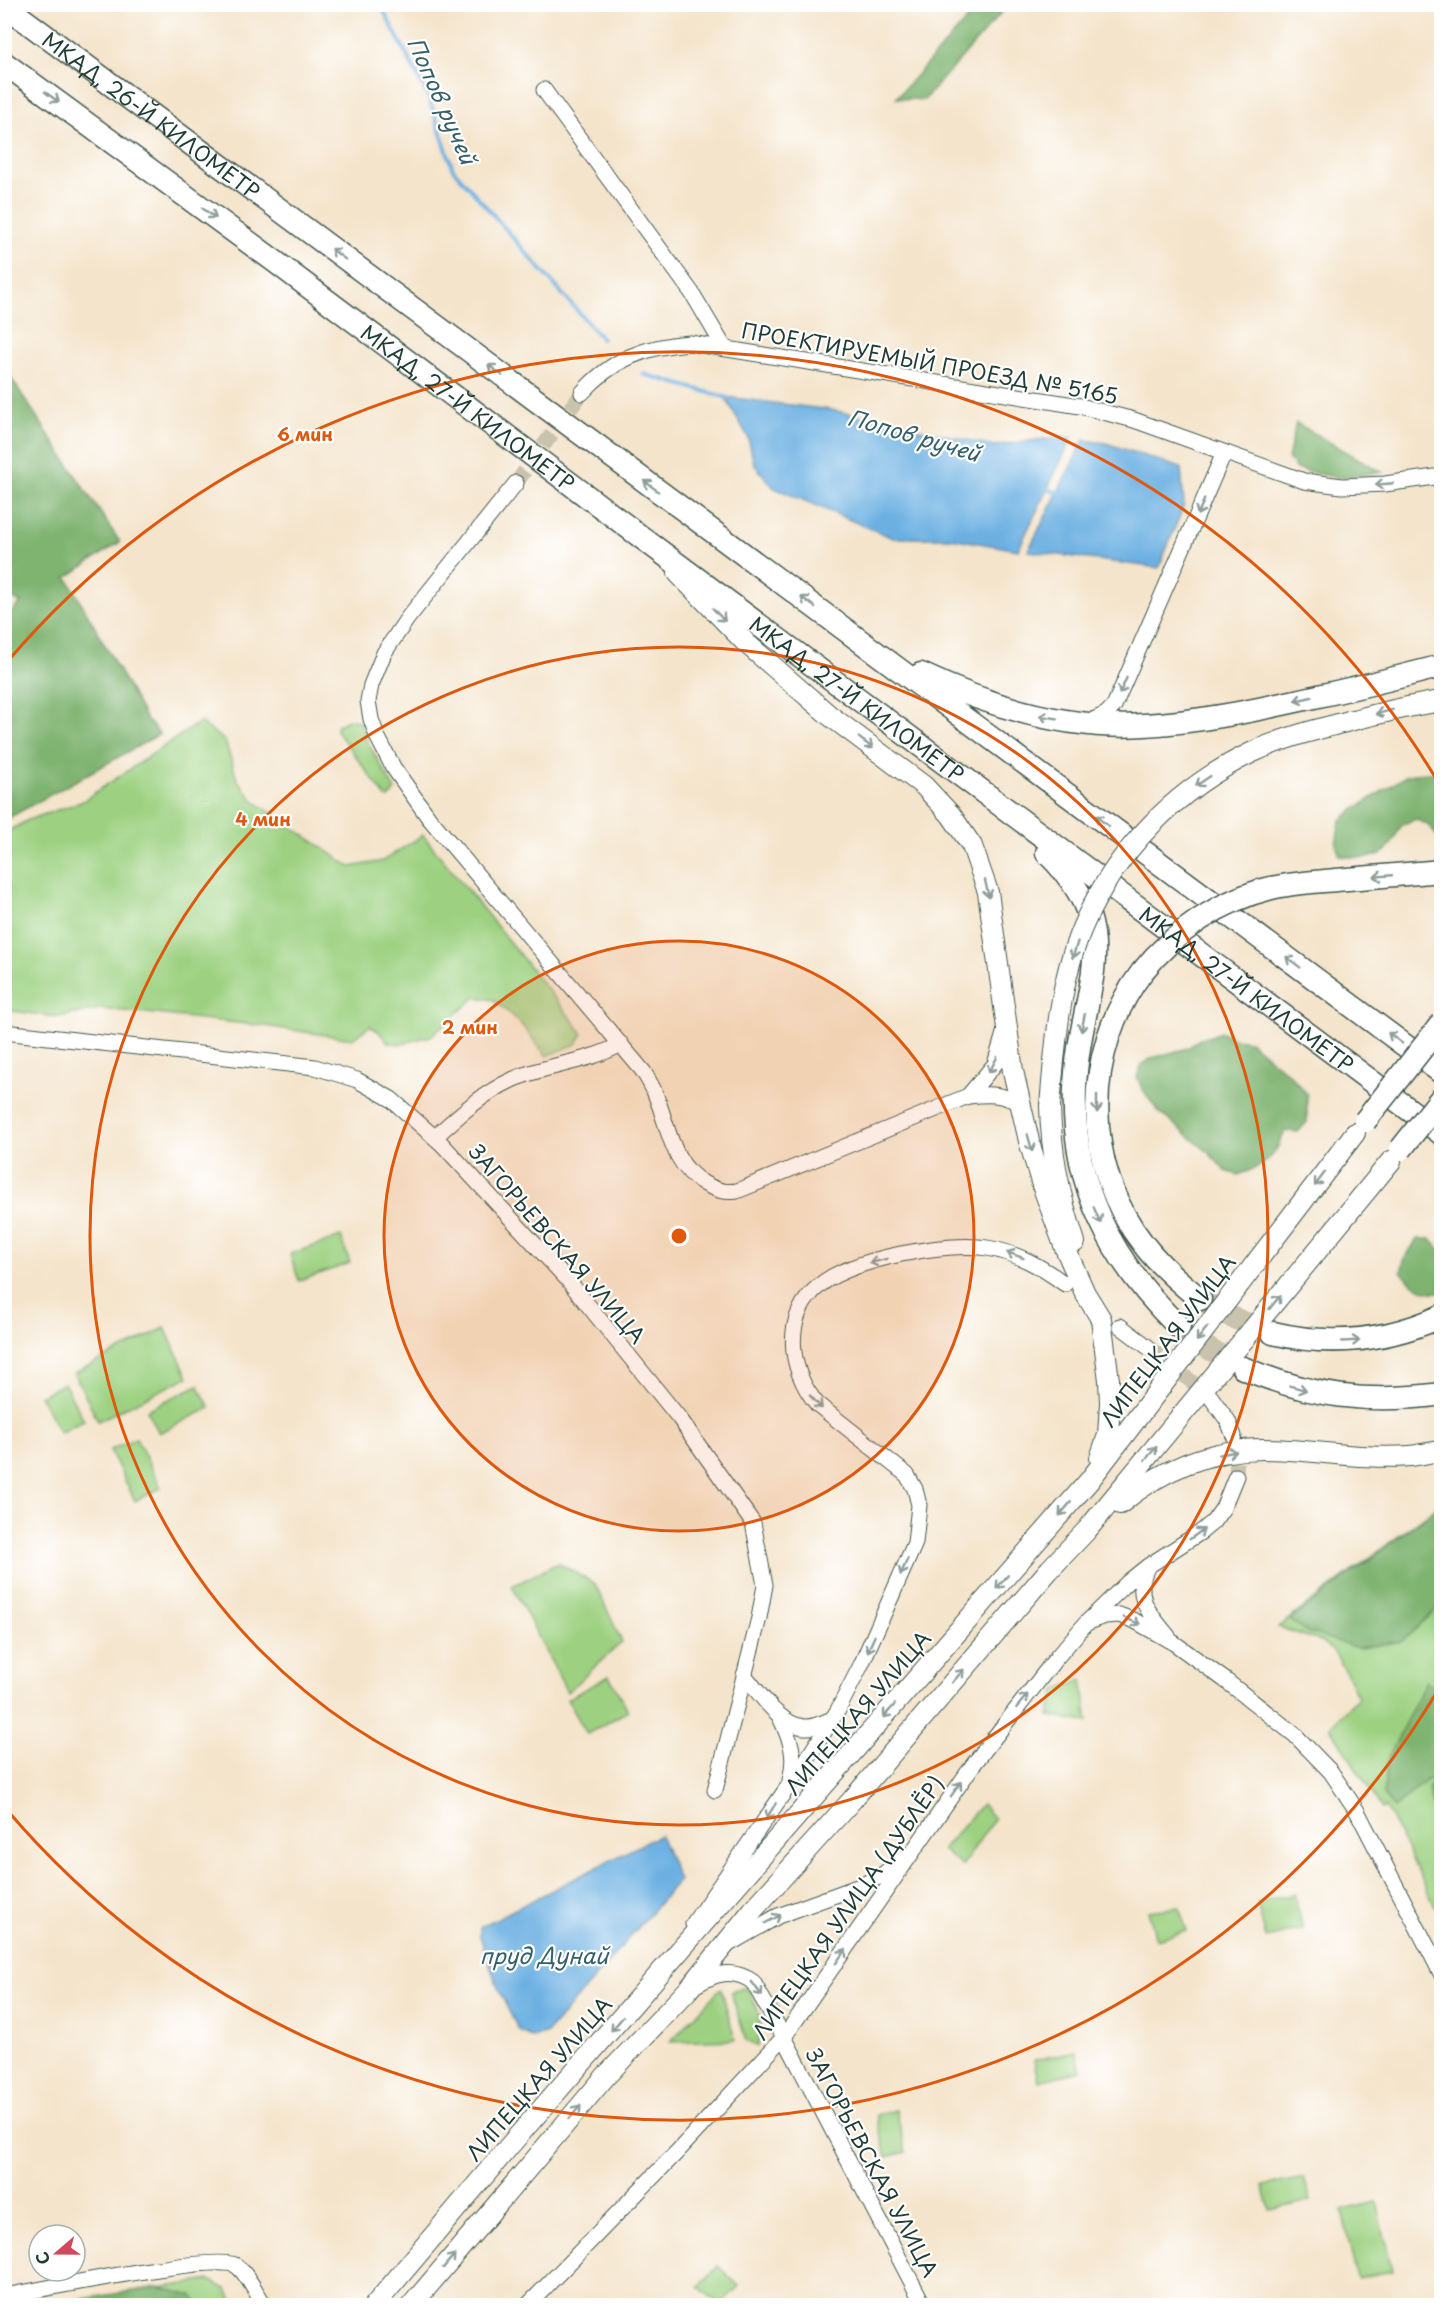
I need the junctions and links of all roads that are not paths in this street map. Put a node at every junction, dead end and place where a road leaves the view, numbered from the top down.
1 (4, 5) edge
2 (4, 63) edge
3 (544, 90) dead end
4 (300, 226) joint
5 (273, 260) joint
6 (724, 347) junction
7 (586, 389) tunnel mouth
8 (1224, 453) junction
9 (1442, 476) edge
10 (516, 483) tunnel mouth
11 (649, 543) junction
12 (855, 637) junction
13 (1442, 666) edge
14 (1442, 701) edge
15 (1086, 723) junction
16 (988, 796) junction
17 (1442, 871) edge
18 (1442, 1023) edge
19 (1006, 1026) junction
20 (4, 1032) edge
21 (621, 1044) junction
22 (1442, 1072) edge
23 (968, 1096) junction
24 (1442, 1097) edge
25 (1020, 1104) junction
26 (1360, 1127) joint
27 (1442, 1134) edge
28 (435, 1137) junction
29 (1396, 1155) joint
30 (1065, 1284) dead end
31 (1200, 1299) tunnel mouth
32 (1442, 1316) edge
33 (1101, 1319) junction
34 (1120, 1326) dead end
35 (1179, 1327) tunnel mouth
36 (1272, 1333) tunnel mouth
37 (1148, 1347) tunnel mouth
38 (1243, 1368) tunnel mouth
39 (1442, 1394) edge
40 (1210, 1396) tunnel mouth
41 (1234, 1436) tunnel mouth
42 (1442, 1451) edge
43 (1236, 1476) tunnel mouth
44 (1089, 1480) junction
45 (1088, 1530) junction
46 (1148, 1566) junction
47 (1087, 1622) junction
48 (1174, 1642) junction
49 (744, 1674) junction
50 (779, 1715) junction
51 (832, 1719) junction
52 (788, 1787) junction
53 (715, 1790) dead end
54 (926, 1831) junction
55 (723, 1948) junction
56 (1442, 1976) edge
57 (655, 1980) junction
58 (688, 1990) junction
59 (784, 2037) junction
60 (4, 2296) edge
61 (265, 2306) edge
62 (374, 2306) edge
63 (411, 2306) edge
64 (527, 2306) edge
65 (924, 2306) edge

1 - 4 highway, МКАД, 26-Й КИЛОМЕТР
2 -> 5 highway, МКАД, 26-Й КИЛОМЕТР
3 - 6 street
12 -> 4 highway, МКАД, 27-Й КИЛОМЕТР
5 - 11 highway, МКАД, 27-Й КИЛОМЕТР
6 - 7 street, ПРОЕКТИРУЕМЫЙ ПРОЕЗД № 5165
6 - 8 street, ПРОЕКТИРУЕМЫЙ ПРОЕЗД № 5165
9 -> 8 street, ПРОЕКТИРУЕМЫЙ ПРОЕЗД № 5165
8 -> 15 street
10 - 21 street
11 - 16 highway, МКАД, 27-Й КИЛОМЕТР
11 -> 19 main road
15 -> 12 highway
22 -> 12 highway, МКАД, 27-Й КИЛОМЕТР
13 -> 15 highway
14 -> 33 main road, bridge
16 - 27 highway, МКАД, 27-Й КИЛОМЕТР
16 -> 35 highway
17 -> 31 highway, bridge
18 - 26 highway, bridge
19 -> 23 street
19 - 25 main road
20 - 28 street, ЗАГОРЬЕВСКАЯ УЛИЦА
21 - 23 street
21 - 28 street
23 - 25 street
24 - 29 highway, bridge
25 -> 33 main road
26 -> 44 main road, ЛИПЕЦКАЯ УЛИЦА
28 - 49 street, ЗАГОРЬЕВСКАЯ УЛИЦА
45 -> 29 main road
30 -> 51 street
36 -> 32 highway
33 - 44 main road
34 - 37 street
38 -> 39 highway
40 - 41 street
45 -> 42 main road
46 -> 43 street, ЛИПЕЦКАЯ УЛИЦА (ДУБЛЁР)
44 -> 57 main road, ЛИПЕЦКАЯ УЛИЦА
55 -> 45 main road
46 - 47 street, ЛИПЕЦКАЯ УЛИЦА (ДУБЛЁР)
46 - 48 street
47 -> 48 street
54 -> 47 street, ЛИПЕЦКАЯ УЛИЦА (ДУБЛЁР)
48 - 56 street
49 - 50 street
49 - 53 street, ЗАГОРЬЕВСКАЯ УЛИЦА
50 - 51 street
50 - 52 street
51 - 52 street
52 -> 57 street
55 -> 54 street
59 -> 54 street, ЛИПЕЦКАЯ УЛИЦА (ДУБЛЁР)
55 - 58 main road
57 -> 62 main road, ЛИПЕЦКАЯ УЛИЦА
58 -> 59 street, ЗАГОРЬЕВСКАЯ УЛИЦА
63 -> 58 main road
59 - 64 street, ЛИПЕЦКАЯ УЛИЦА (ДУБЛЁР)
59 - 65 street, ЗАГОРЬЕВСКАЯ УЛИЦА
60 - 61 street

